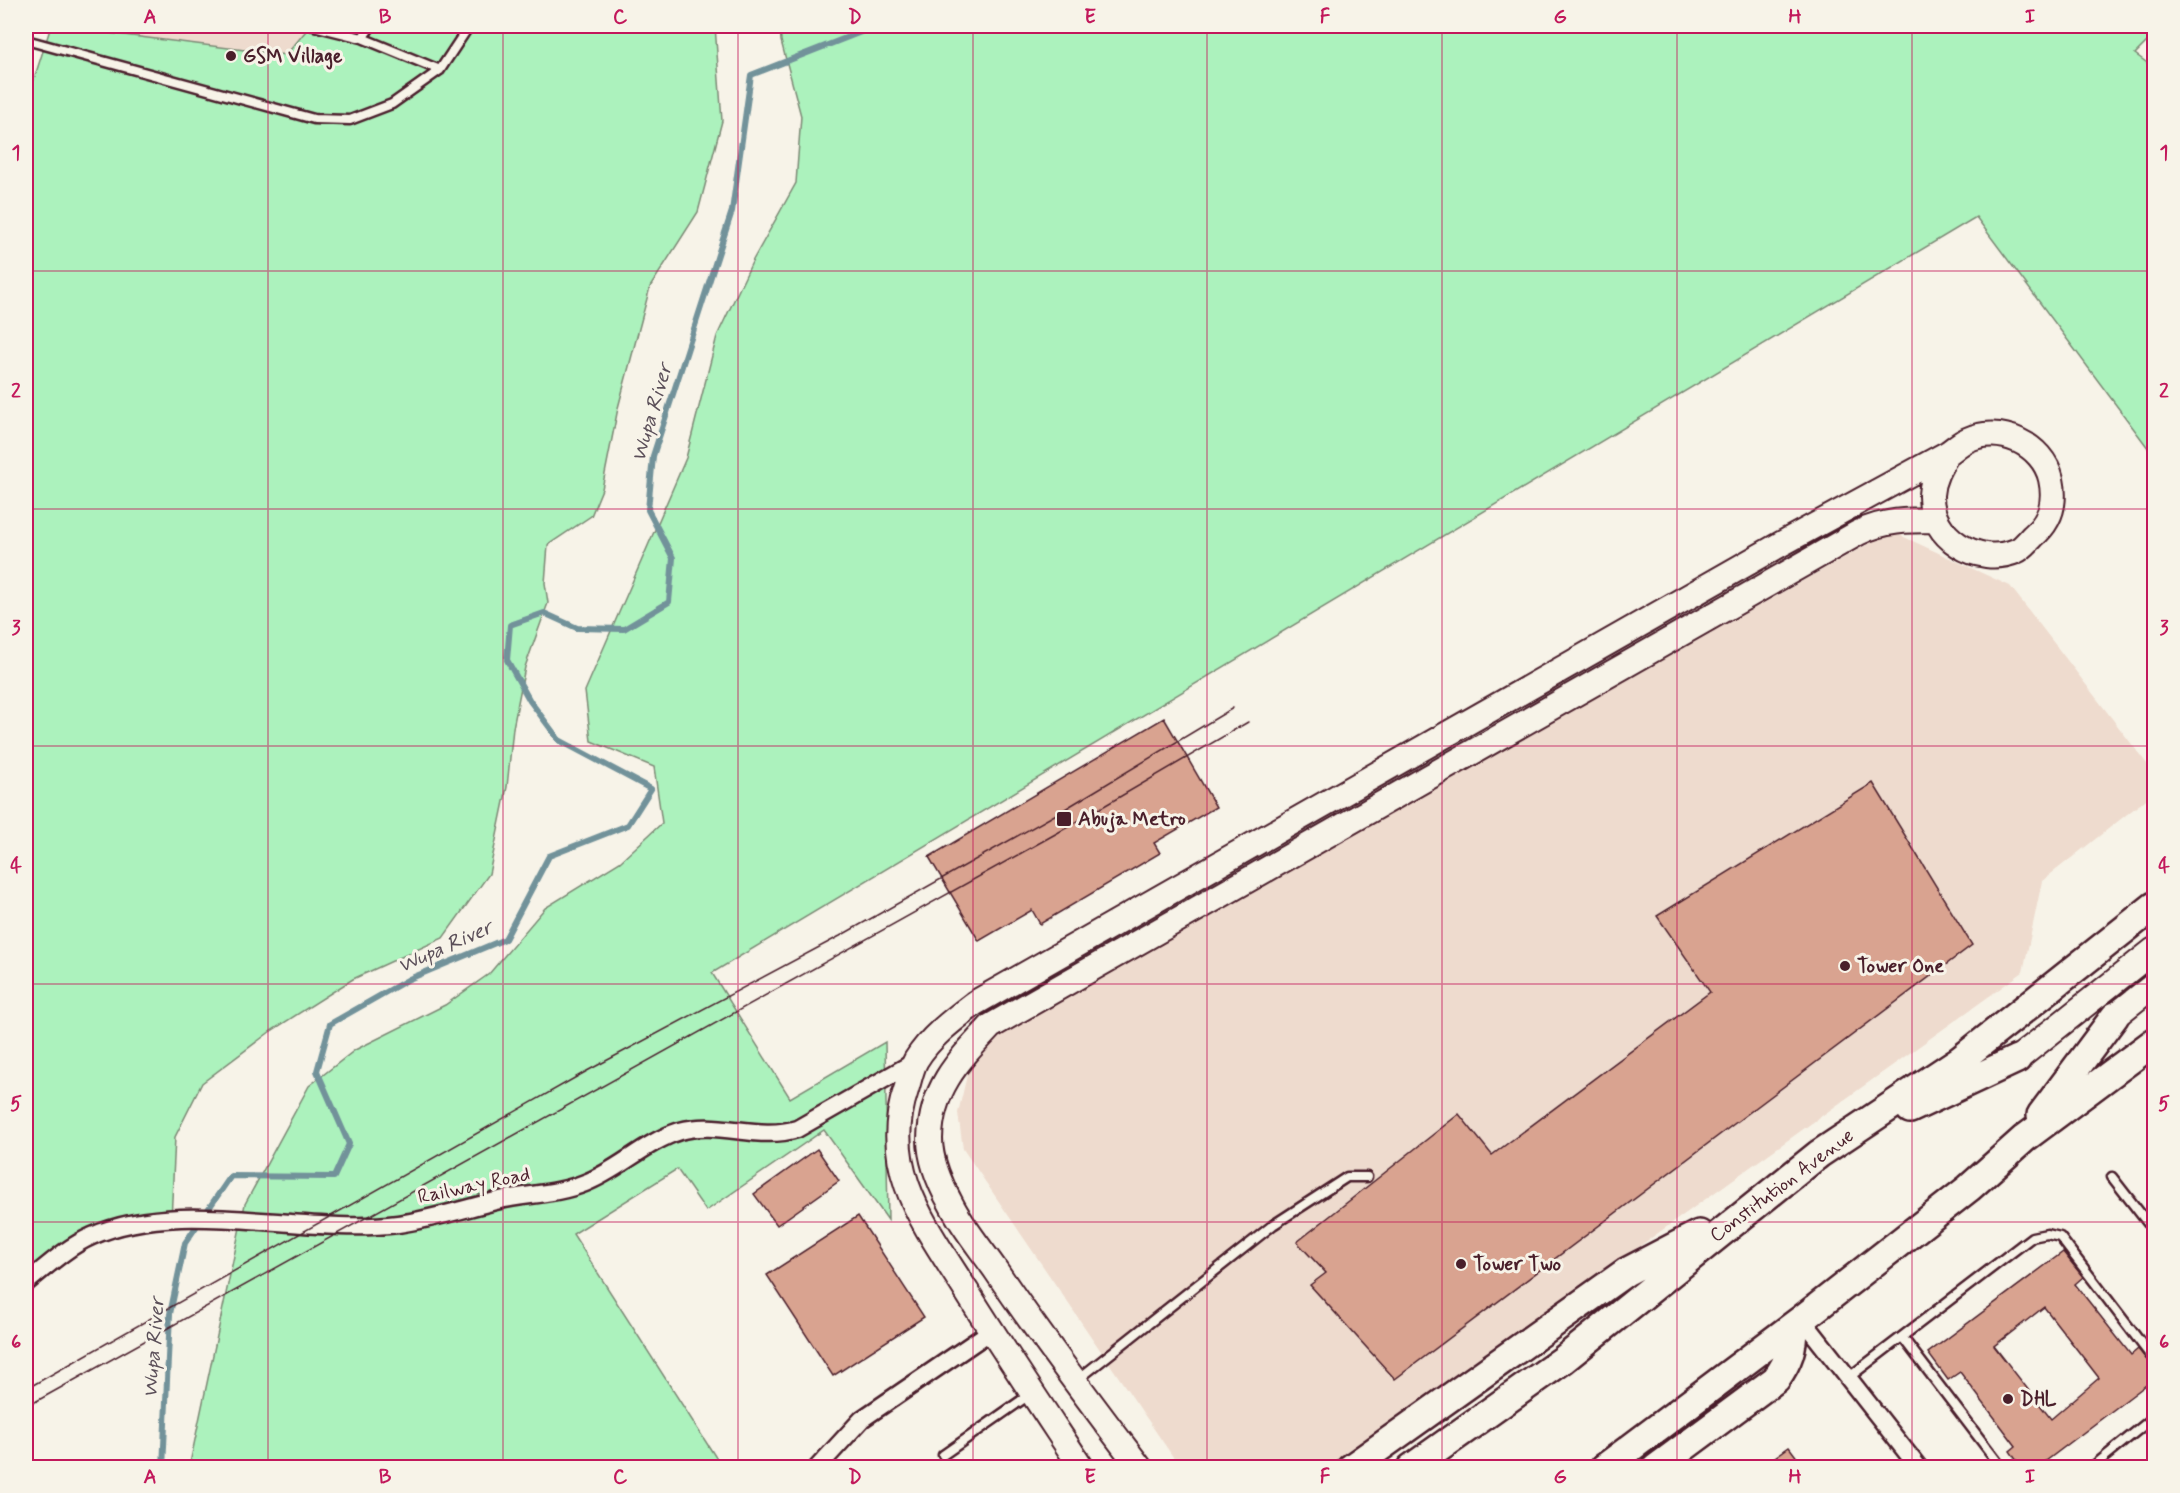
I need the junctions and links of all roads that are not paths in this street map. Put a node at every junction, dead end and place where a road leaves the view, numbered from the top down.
1 (314, 26) edge
2 (371, 26) edge
3 (469, 26) edge
4 (362, 38) junction
5 (26, 40) edge
6 (440, 70) junction
7 (1948, 453) junction
8 (1936, 520) junction
9 (2154, 906) edge
10 (2154, 950) edge
11 (2154, 985) edge
12 (2115, 1016) joint
13 (2154, 1042) edge
14 (2017, 1059) joint
15 (916, 1061) junction
16 (1858, 1128) junction
17 (2025, 1138) junction
18 (1366, 1177) dead end
19 (2112, 1177) dead end
20 (1756, 1205) junction
21 (2154, 1231) edge
22 (26, 1283) edge
23 (1797, 1322) junction
24 (991, 1331) junction
25 (1903, 1338) junction
26 (2154, 1360) edge
27 (1848, 1378) junction
28 (1075, 1381) junction
29 (1032, 1393) junction
30 (2154, 1417) edge
31 (943, 1455) dead end
32 (817, 1467) edge
33 (1082, 1467) edge
34 (1140, 1467) edge
35 (1351, 1467) edge
36 (1411, 1467) edge
37 (1604, 1467) edge
38 (1656, 1467) edge
39 (1919, 1467) edge
40 (2002, 1467) edge
41 (2091, 1467) edge

1 - 4 lane
2 - 4 lane
3 - 6 lane
4 - 6 lane
5 - 6 lane
7 - 8 street
7 - 8 street
7 - 15 street
8 - 28 street
9 - 16 main road, Constitution Avenue
10 - 14 street
11 - 12 street
12 - 17 main road
13 - 17 main road
14 - 16 main road
15 - 22 street, Railway Road
15 - 24 street
16 - 20 main road, Constitution Avenue
17 - 23 main road
18 - 28 lane
19 - 21 lane
20 - 35 main road
20 - 36 main road, Constitution Avenue
23 - 27 street
23 - 37 main road
23 - 38 main road
24 - 29 street
24 - 32 street
25 - 26 lane
25 - 27 lane
25 - 40 lane
27 - 39 street
28 - 34 street
29 - 31 lane
29 - 33 street
30 - 41 lane

